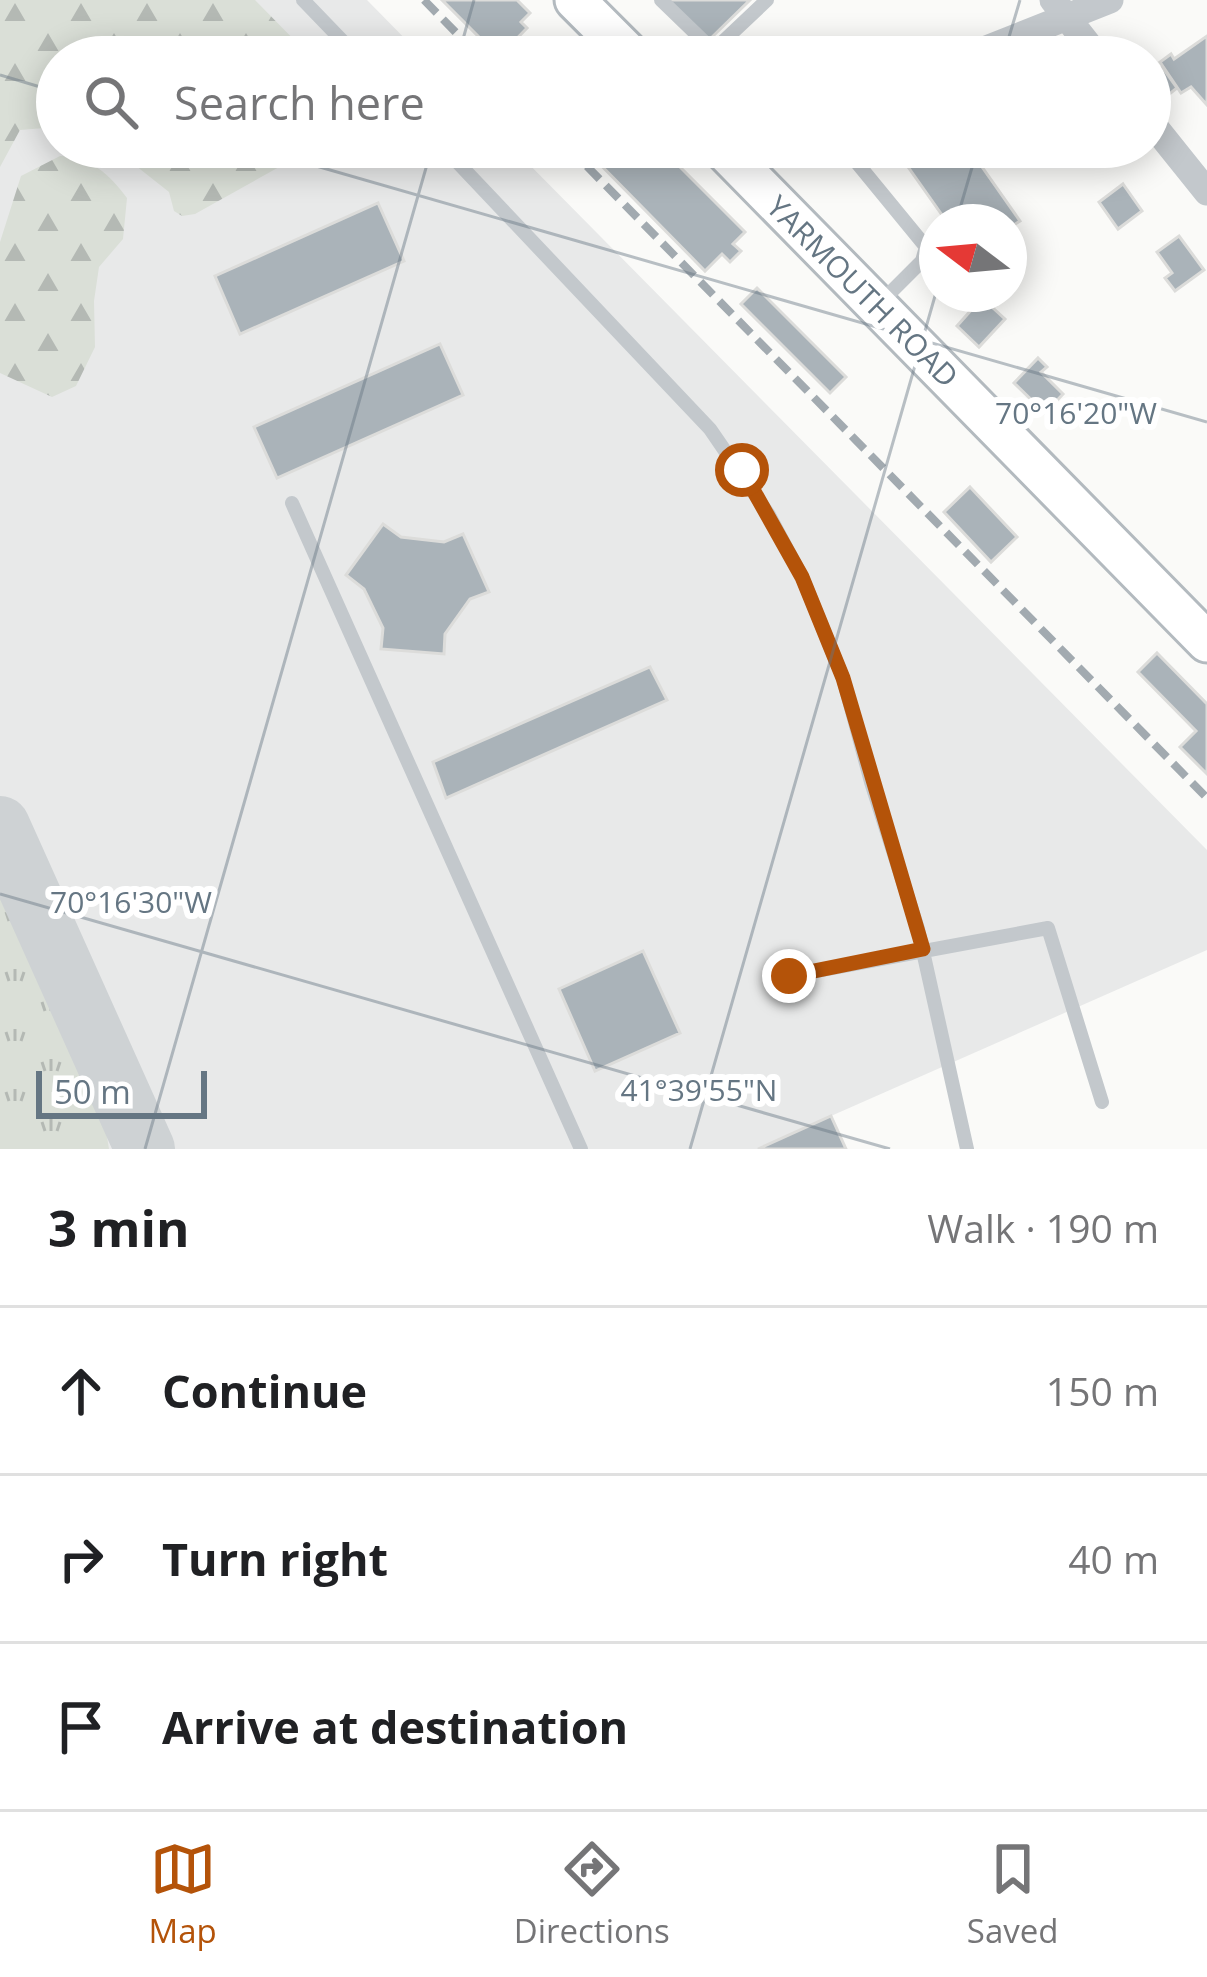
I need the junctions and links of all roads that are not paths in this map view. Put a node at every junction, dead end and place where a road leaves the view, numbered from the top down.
1 (303, 0) edge
2 (575, 0) edge
3 (661, 0) edge
4 (767, 0) edge
5 (1110, 0) edge
6 (1060, 9) edge
7 (338, 36) edge
8 (611, 36) edge
9 (698, 36) edge
10 (733, 36) edge
11 (1007, 36) edge
12 (1081, 36) edge
13 (1171, 147) edge
14 (463, 168) edge
15 (742, 168) edge
16 (861, 168) edge
17 (1207, 192) edge
18 (878, 306) junction
19 (292, 503) dead end
20 (1207, 642) edge
21 (923, 949) junction
22 (789, 976) dead end
23 (1102, 1102) dead end
24 (581, 1149) edge
25 (967, 1149) edge

1 - 7 lane
2 - 8 main road
3 - 9 lane
4 - 10 lane
5 - 6 street
6 - 11 street
6 - 12 street
13 - 17 street
14 - 21 lane
15 - 18 main road, YARMOUTH ROAD
16 - 18 lane
18 - 20 main road, YARMOUTH ROAD
19 - 24 lane
21 - 22 lane
21 - 23 lane
21 - 25 lane

